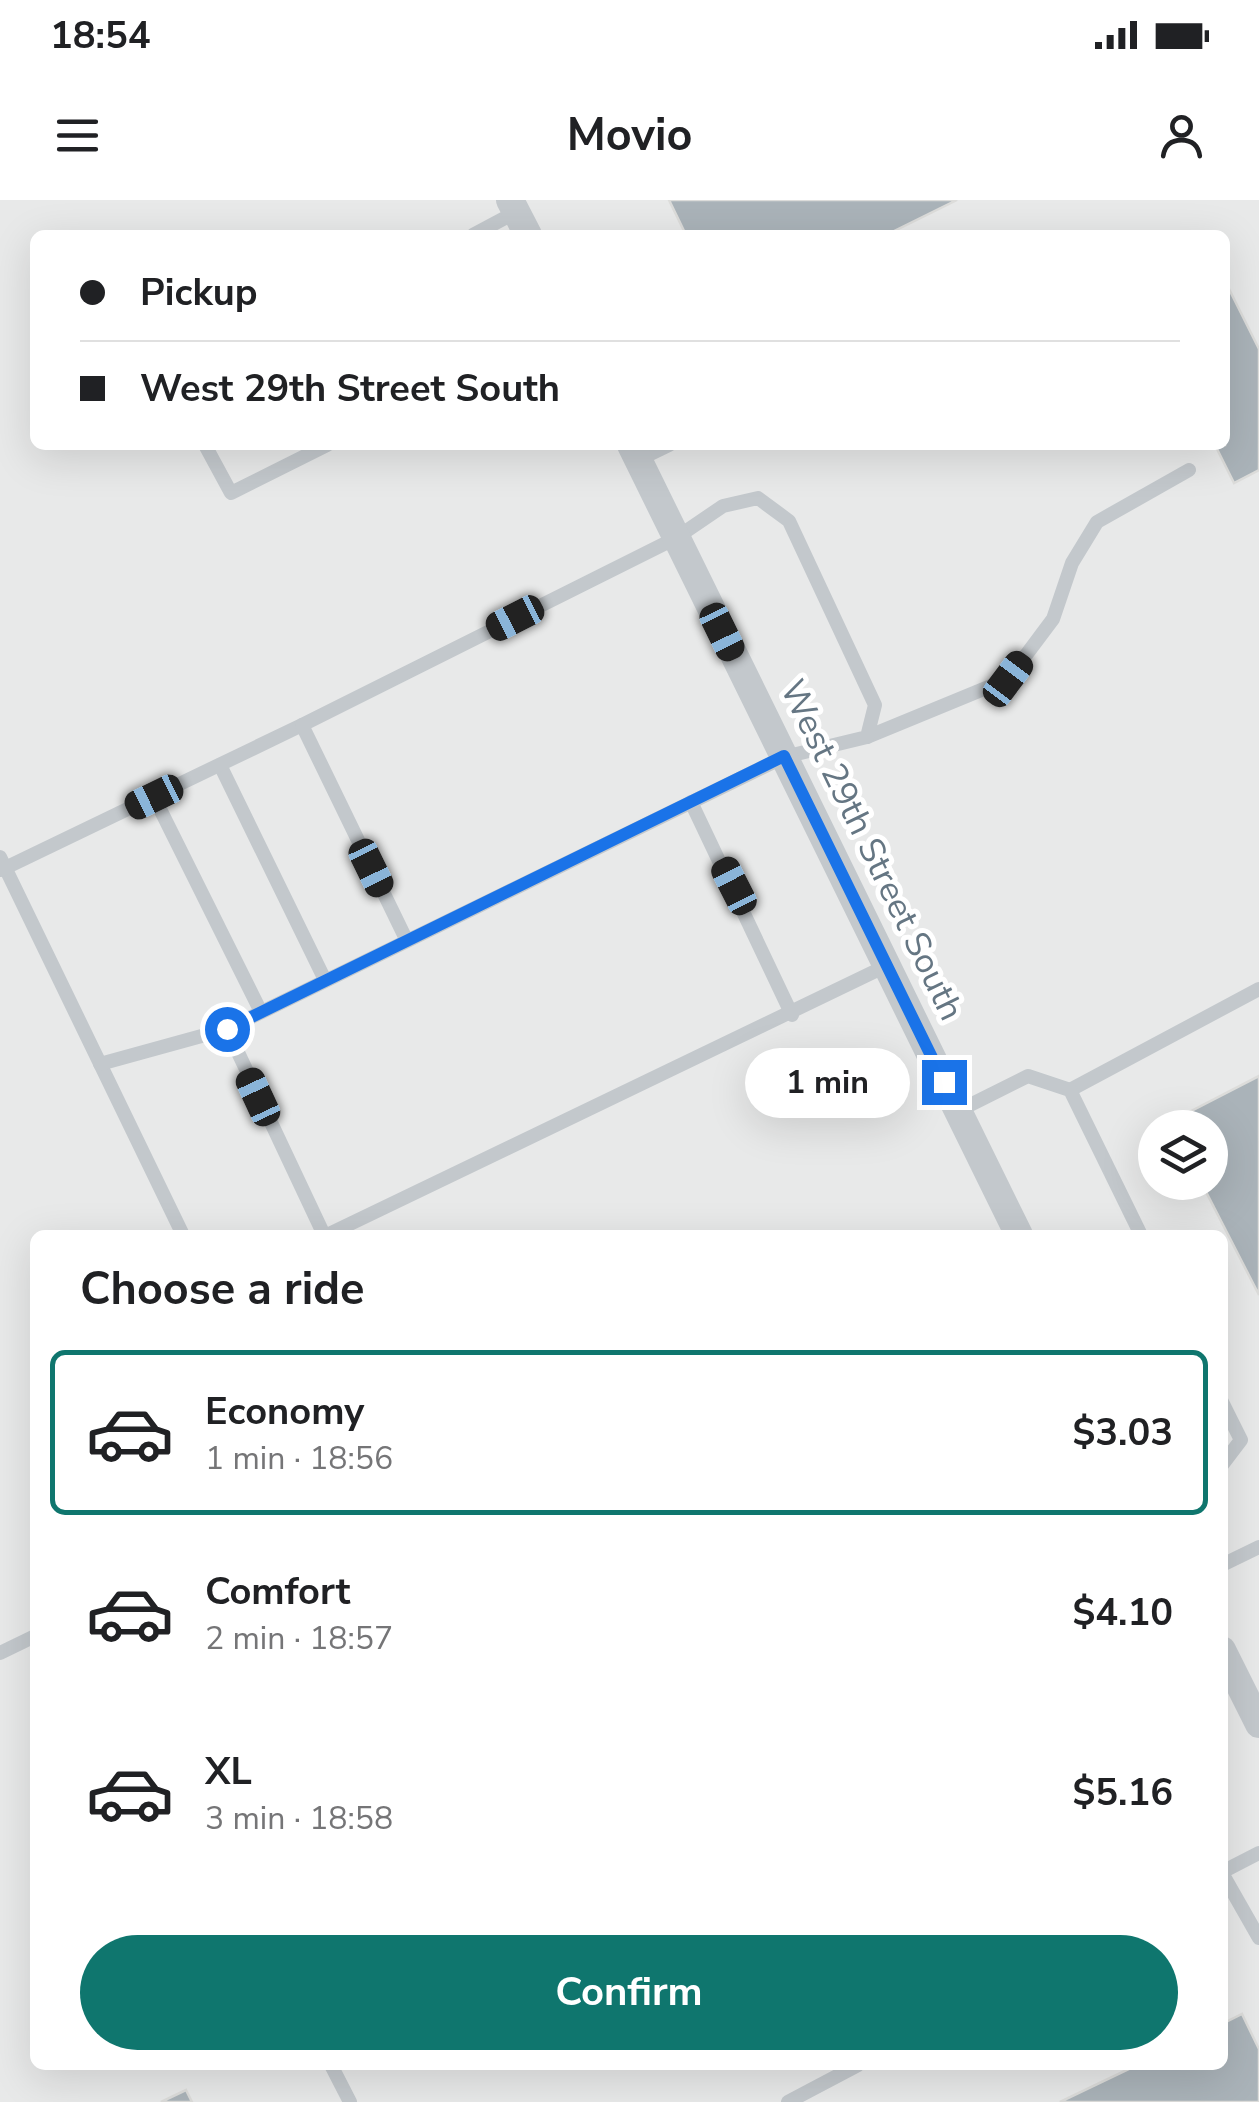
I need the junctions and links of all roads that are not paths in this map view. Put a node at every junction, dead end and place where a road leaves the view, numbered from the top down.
1 (518, 216) edge
2 (485, 230) edge
3 (208, 450) edge
4 (318, 450) edge
5 (634, 452) edge
6 (1189, 470) dead end
7 (676, 538) junction
8 (302, 725) junction
9 (867, 737) junction
10 (784, 756) junction
11 (220, 765) junction
12 (154, 797) junction
13 (692, 802) junction
14 (2, 865) edge
15 (406, 939) junction
16 (886, 966) junction
17 (324, 980) junction
18 (1259, 989) edge
19 (262, 1012) junction
20 (792, 1015) junction
21 (227, 1029) junction
22 (100, 1064) junction
23 (1070, 1090) junction
24 (958, 1110) junction
25 (181, 1230) edge
26 (324, 1230) edge
27 (337, 1230) edge
28 (1017, 1230) edge
29 (1139, 1230) edge
30 (1228, 1414) edge
31 (1228, 1457) edge
32 (1259, 1547) edge
33 (1228, 1562) edge
34 (30, 1638) edge
35 (0, 1653) edge
36 (1228, 1662) edge
37 (1259, 1724) edge
38 (1259, 1853) edge
39 (1228, 1870) edge
40 (1228, 1884) edge
41 (1259, 1938) edge
42 (334, 2070) edge
43 (849, 2070) edge
44 (350, 2102) edge
45 (788, 2102) edge

1 - 2 lane
3 - 4 lane
5 - 7 street, West 29th Street South
6 - 9 lane
7 - 8 lane
7 - 9 lane
7 - 10 street, West 29th Street South
8 - 11 lane
8 - 15 lane
9 - 10 lane
10 - 13 lane
10 - 16 street, West 29th Street South
11 - 12 lane
11 - 17 lane
12 - 14 lane
12 - 19 lane
13 - 15 lane
13 - 20 lane
14 - 22 lane
15 - 17 lane
16 - 20 lane
16 - 24 street, West 29th Street South
17 - 19 lane
18 - 23 lane
19 - 21 lane
20 - 27 lane
21 - 22 lane
21 - 26 lane
22 - 25 lane
23 - 24 lane
23 - 29 lane
24 - 28 street, West 29th Street South
30 - 31 lane
32 - 33 lane
34 - 35 lane
36 - 37 street
38 - 39 lane
40 - 41 lane
42 - 44 lane
43 - 45 lane

